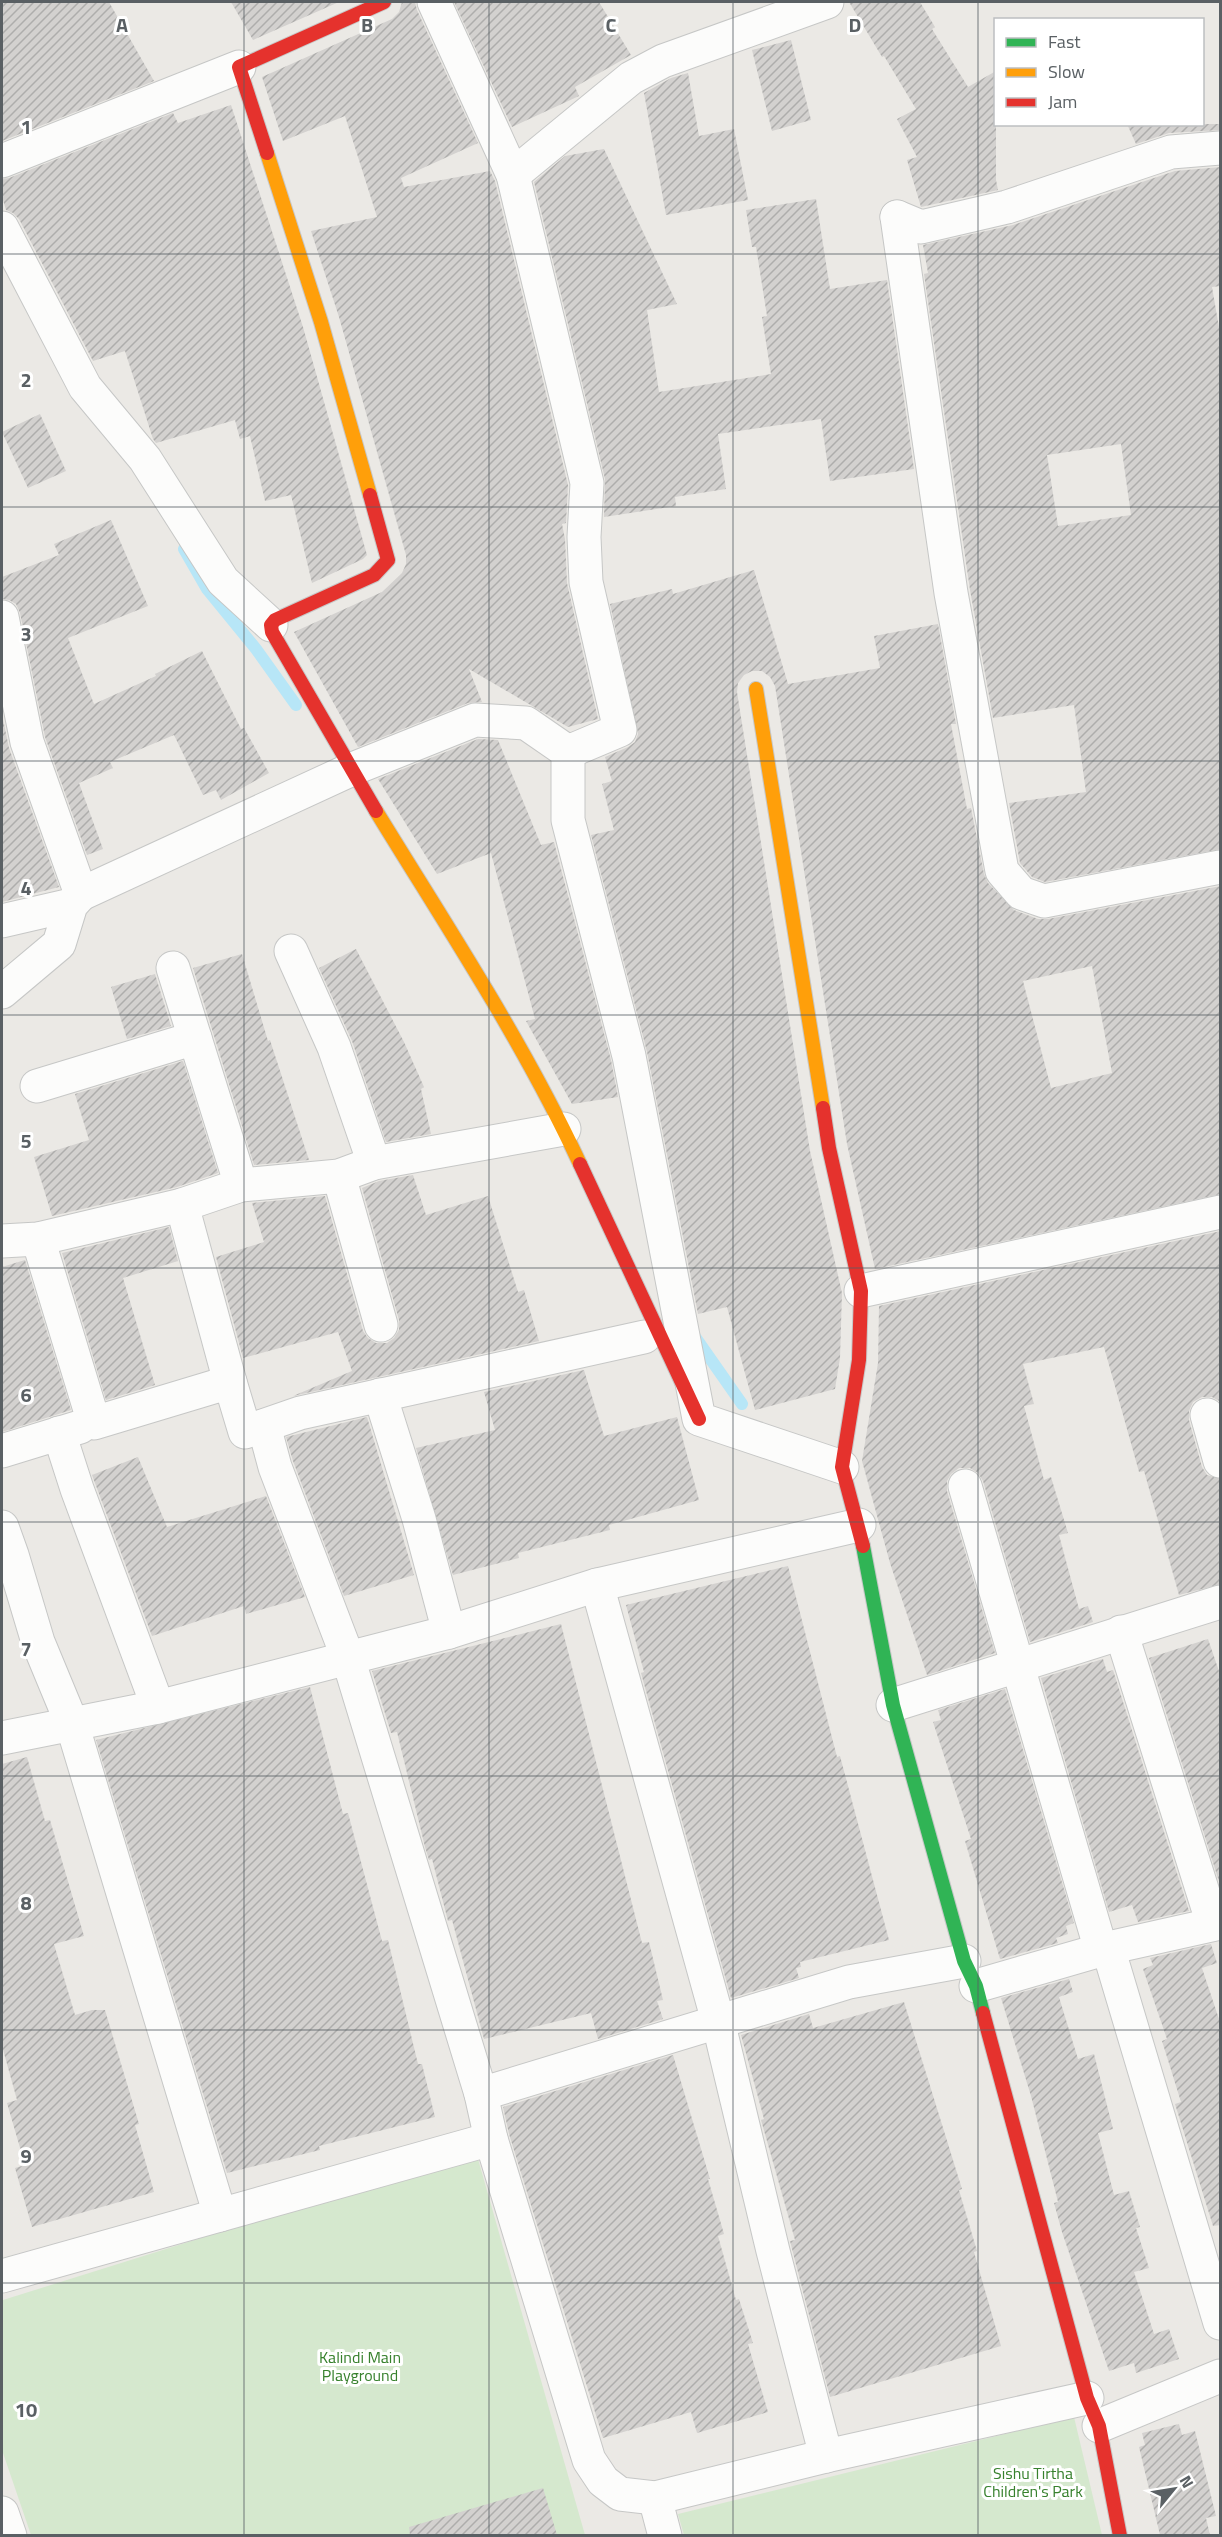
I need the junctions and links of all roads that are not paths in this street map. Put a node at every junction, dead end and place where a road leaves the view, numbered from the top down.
1 (384, 2) edge
2 (434, 2) edge
3 (827, 2) edge
4 (238, 68) junction
5 (1221, 148) edge
6 (2, 161) edge
7 (513, 175) junction
8 (2, 228) edge
9 (2, 617) edge
10 (271, 625) junction
11 (756, 689) dead end
12 (568, 752) junction
13 (350, 770) junction
14 (1221, 867) edge
15 (76, 899) junction
16 (2, 921) edge
17 (291, 951) dead end
18 (173, 968) dead end
19 (2, 992) edge
20 (195, 1038) junction
21 (37, 1086) dead end
22 (564, 1129) junction
23 (374, 1163) junction
24 (339, 1176) junction
25 (241, 1185) junction
26 (182, 1205) junction
27 (1221, 1212) edge
28 (38, 1239) junction
29 (2, 1241) edge
30 (861, 1291) junction
31 (381, 1325) dead end
32 (644, 1336) dead end
33 (230, 1382) junction
34 (380, 1395) junction
35 (1207, 1414) dead end
36 (699, 1419) junction
37 (94, 1423) junction
38 (264, 1426) junction
39 (59, 1433) junction
40 (2, 1452) edge
41 (1221, 1461) edge
42 (842, 1467) junction
43 (965, 1486) dead end
44 (858, 1525) junction
45 (2, 1527) edge
46 (597, 1585) junction
47 (1221, 1602) edge
48 (449, 1632) junction
49 (1121, 1632) junction
50 (348, 1658) junction
51 (1018, 1666) junction
52 (893, 1705) junction
53 (158, 1707) junction
54 (72, 1724) junction
55 (2, 1738) edge
56 (1217, 1924) edge
57 (1105, 1949) junction
58 (970, 1973) junction
59 (718, 2021) junction
60 (481, 2094) junction
61 (491, 2139) junction
62 (220, 2215) junction
63 (2, 2276) edge
64 (1221, 2323) edge
65 (1221, 2376) edge
66 (1093, 2412) junction
67 (826, 2456) junction
68 (655, 2498) junction
69 (2, 2513) edge
70 (10, 2535) edge
71 (665, 2535) edge
72 (1120, 2535) edge

1 - 4 street
2 - 7 street
3 - 7 street
4 - 6 street
4 - 10 street
5 - 14 street
7 - 12 street
8 - 10 street
9 - 15 street
10 - 13 street
11 - 30 street
12 - 13 street
12 - 36 street
13 - 15 street
13 - 22 street
15 - 16 street
15 - 19 street
17 - 23 street
18 - 20 street
20 - 21 street
20 - 25 street
22 - 23 street
22 - 36 street
23 - 24 street
24 - 25 street
24 - 31 street
25 - 26 street
26 - 28 street
26 - 33 street
27 - 30 street
28 - 29 street
28 - 37 street
30 - 42 street
32 - 34 street
33 - 37 street
33 - 38 street
34 - 38 street
34 - 48 street
35 - 41 street
36 - 42 street
37 - 39 street
38 - 50 street
39 - 40 street
39 - 53 street
42 - 44 street
43 - 51 street
44 - 46 street
44 - 52 street
45 - 54 street
46 - 48 street
46 - 59 street
47 - 49 street
48 - 50 street
49 - 51 street
49 - 56 street
50 - 53 street
50 - 60 street
51 - 52 street
51 - 57 street
52 - 58 street
53 - 54 street
54 - 55 street
54 - 62 street
56 - 57 street
57 - 58 street
57 - 64 street
58 - 59 street
58 - 66 street
59 - 60 street
59 - 67 street
60 - 61 street
61 - 62 street
61 - 68 street
62 - 63 street
65 - 66 street
66 - 67 street
66 - 72 street
67 - 68 street
68 - 71 street
69 - 70 street

